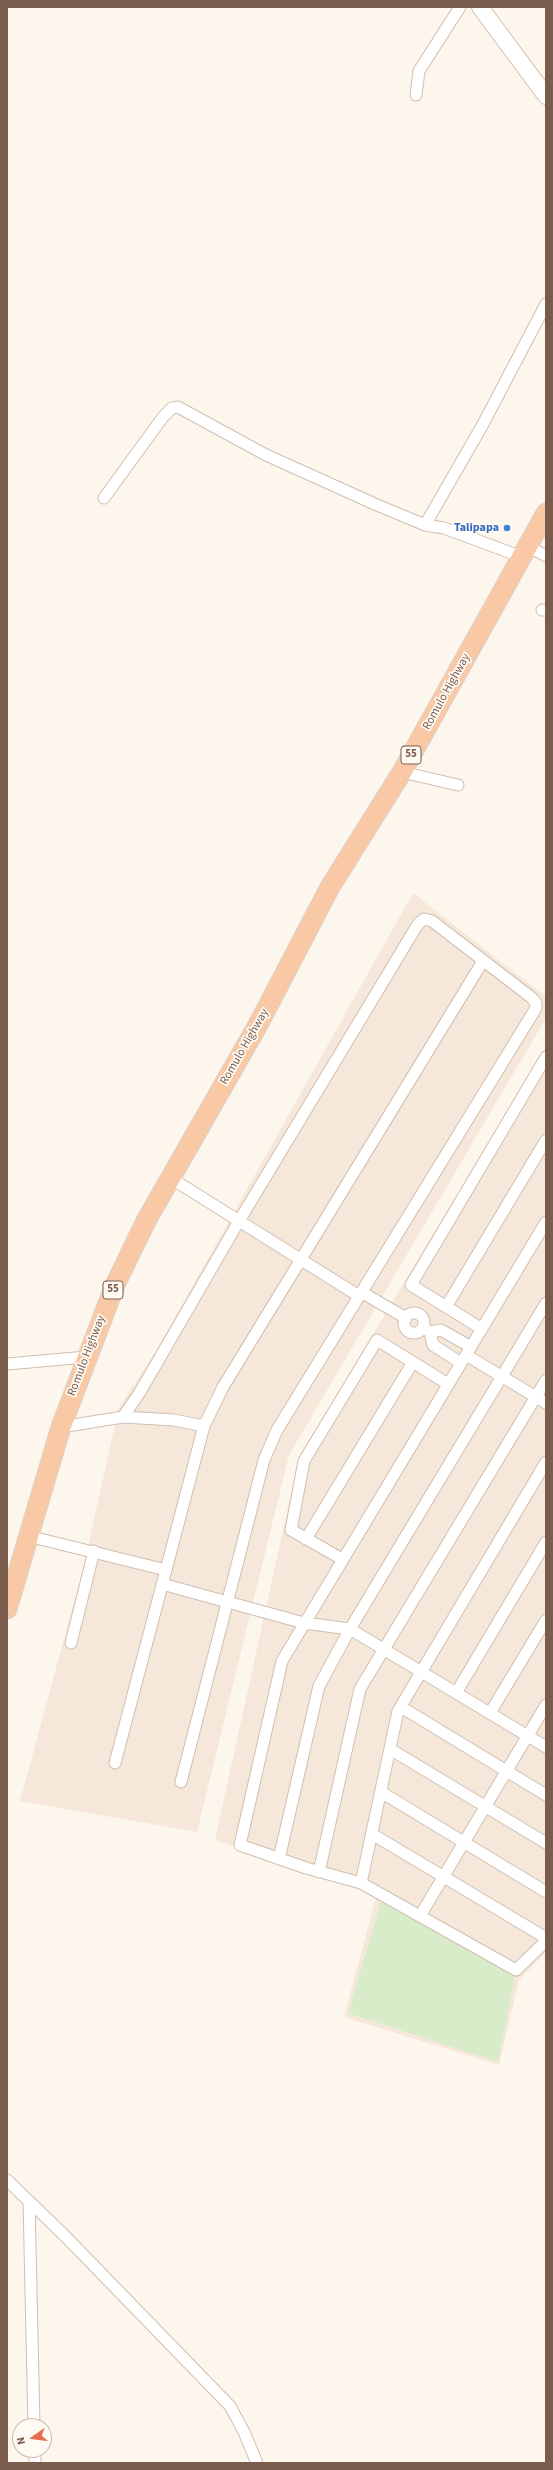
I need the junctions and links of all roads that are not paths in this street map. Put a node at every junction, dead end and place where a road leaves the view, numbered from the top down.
1 (460, 7) edge
2 (480, 7) edge
3 (416, 94) dead end
4 (546, 96) edge
5 (546, 304) edge
6 (104, 498) dead end
7 (546, 513) edge
8 (425, 525) junction
9 (525, 551) junction
10 (546, 556) edge
11 (402, 772) junction
12 (458, 785) dead end
13 (483, 961) junction
14 (546, 1058) edge
15 (546, 1140) edge
16 (169, 1177) junction
17 (239, 1221) junction
18 (546, 1222) edge
19 (300, 1259) junction
20 (360, 1294) junction
21 (546, 1303) edge
22 (446, 1307) junction
23 (482, 1328) junction
24 (426, 1330) junction
25 (466, 1355) junction
26 (86, 1357) junction
27 (413, 1362) junction
28 (7, 1364) edge
29 (502, 1376) junction
30 (546, 1380) edge
31 (448, 1384) junction
32 (536, 1397) junction
33 (546, 1403) edge
34 (123, 1417) junction
35 (204, 1426) junction
36 (61, 1427) junction
37 (546, 1462) edge
38 (28, 1536) junction
39 (306, 1539) junction
40 (546, 1542) edge
41 (94, 1551) junction
42 (342, 1559) junction
43 (166, 1570) junction
44 (162, 1584) junction
45 (230, 1602) junction
46 (7, 1608) edge
47 (546, 1620) edge
48 (304, 1623) junction
49 (350, 1629) junction
50 (71, 1644) dead end
51 (384, 1649) junction
52 (420, 1671) junction
53 (456, 1692) junction
54 (546, 1705) edge
55 (401, 1707) junction
56 (490, 1713) junction
57 (528, 1736) junction
58 (546, 1747) edge
59 (390, 1749) junction
60 (115, 1763) dead end
61 (506, 1771) junction
62 (181, 1782) dead end
63 (381, 1792) junction
64 (546, 1795) edge
65 (485, 1806) junction
66 (372, 1834) junction
67 (464, 1842) junction
68 (546, 1843) edge
69 (279, 1859) junction
70 (319, 1872) junction
71 (443, 1877) junction
72 (361, 1883) junction
73 (546, 1892) edge
74 (420, 1916) junction
75 (546, 1940) edge
76 (7, 2180) edge
77 (29, 2201) junction
78 (34, 2418) edge
79 (257, 2463) edge

1 - 3 street
2 - 4 main road
5 - 8 street
6 - 8 street
7 - 9 highway, Romulo Highway / 55
8 - 9 street
9 - 10 street
9 - 11 highway, Romulo Highway / 55
11 - 12 street
11 - 16 highway, Romulo Highway / 55
13 - 17 street
13 - 19 street
13 - 20 street
14 - 22 street
15 - 22 street
16 - 17 street
16 - 26 highway, Romulo Highway / 55
17 - 19 street
17 - 34 street
18 - 23 street
19 - 20 street
19 - 35 street
20 - 24 street
20 - 45 street
21 - 29 street
22 - 23 street
23 - 25 street
24 - 25 street
24 - 25 street
25 - 29 street
25 - 31 street
26 - 28 street
26 - 36 highway, Romulo Highway / 55
27 - 31 street
27 - 39 street
27 - 39 street
29 - 32 street
29 - 49 street
30 - 32 street
31 - 42 street
32 - 33 street
32 - 51 street
34 - 35 street
34 - 36 street
35 - 43 street
36 - 38 highway, Romulo Highway / 55
37 - 52 street
38 - 41 street
38 - 46 highway, Romulo Highway / 55
39 - 42 street
40 - 53 street
41 - 43 street
41 - 50 street
42 - 48 street
43 - 44 street
44 - 45 street
44 - 60 street
45 - 48 street
45 - 62 street
47 - 56 street
48 - 49 street
48 - 69 street
49 - 51 street
49 - 69 street
51 - 52 street
51 - 70 street
52 - 53 street
52 - 55 street
53 - 56 street
54 - 57 street
55 - 59 street
55 - 61 street
56 - 57 street
57 - 58 street
57 - 61 street
59 - 63 street
59 - 65 street
61 - 64 street
61 - 65 street
63 - 66 street
63 - 67 street
65 - 67 street
65 - 68 street
66 - 71 street
66 - 72 street
67 - 71 street
67 - 73 street
69 - 70 street
70 - 72 street
71 - 74 street
71 - 75 street
72 - 74 street
74 - 75 street
76 - 77 street
77 - 78 street
77 - 79 street

